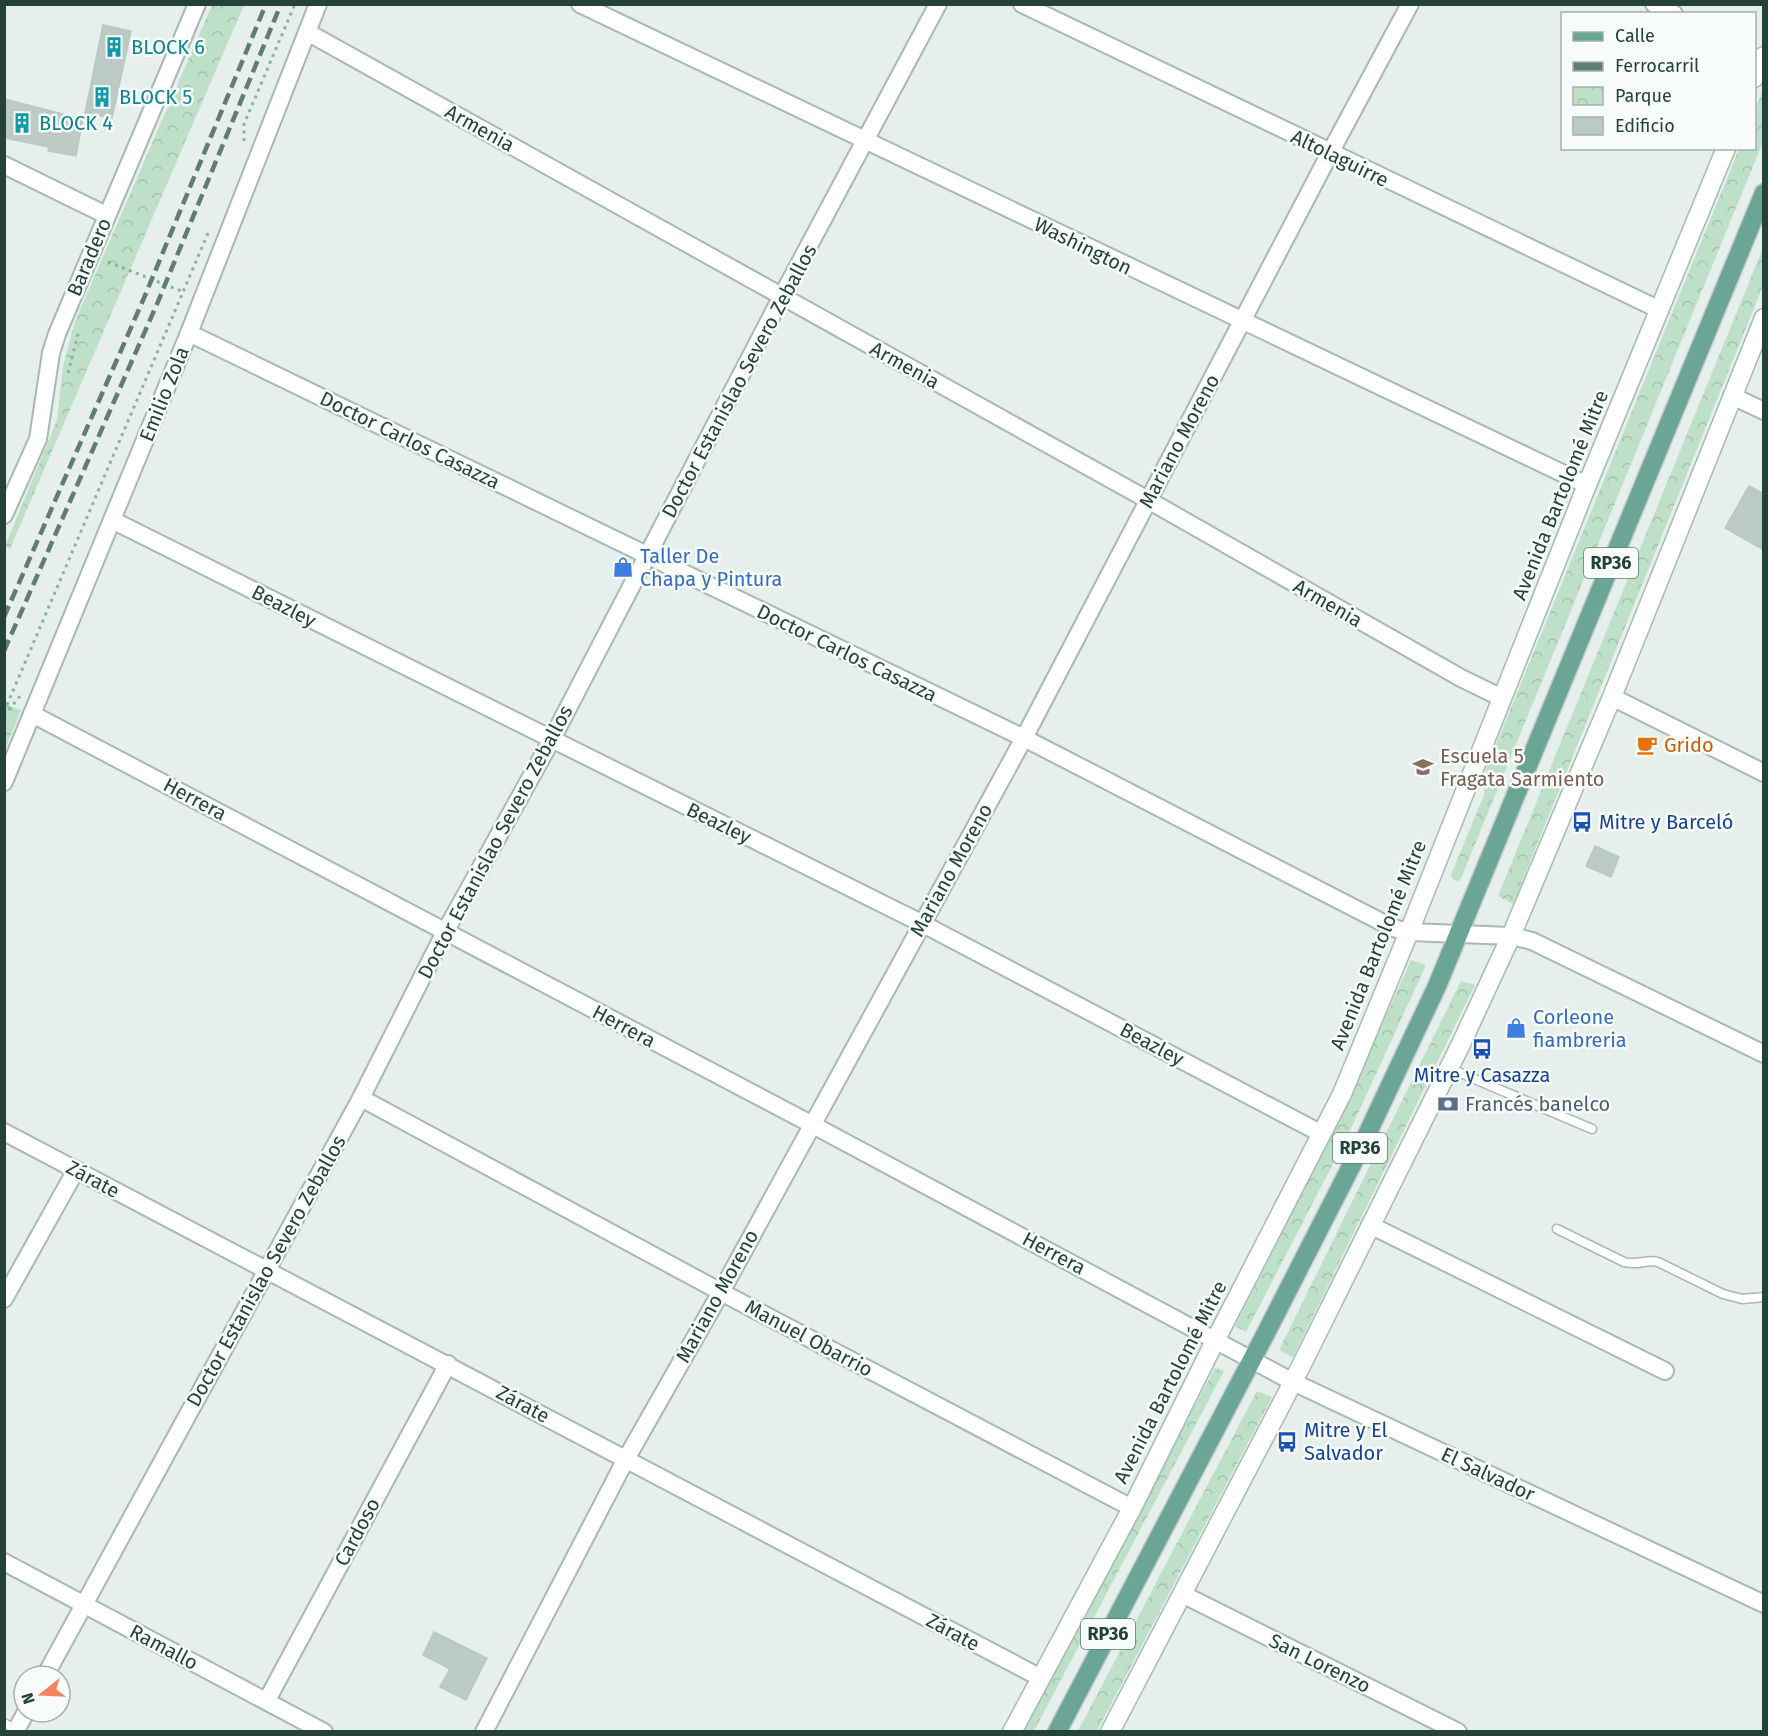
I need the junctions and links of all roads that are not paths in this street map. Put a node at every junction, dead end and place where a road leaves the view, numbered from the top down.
1 (197, 4) edge
2 (318, 4) edge
3 (580, 4) edge
4 (938, 4) edge
5 (1022, 4) edge
6 (1410, 4) edge
7 (1654, 4) edge
8 (1670, 12) edge
9 (307, 32) junction
10 (1764, 55) edge
11 (1756, 75) edge
12 (866, 142) junction
13 (1725, 150) edge
14 (1330, 153) junction
15 (4, 165) edge
16 (1764, 193) edge
17 (106, 215) junction
18 (782, 296) junction
19 (1660, 310) junction
20 (1764, 318) edge
21 (1242, 322) junction
22 (189, 333) junction
23 (1732, 396) junction
24 (1764, 411) edge
25 (1587, 485) junction
26 (1148, 500) junction
27 (4, 515) edge
28 (112, 520) junction
29 (647, 556) junction
30 (1612, 697) junction
31 (1502, 698) junction
32 (33, 714) junction
33 (1024, 738) junction
34 (552, 739) junction
35 (1764, 772) edge
36 (4, 782) edge
37 (921, 923) junction
38 (445, 932) junction
39 (1409, 932) junction
40 (1459, 934) junction
41 (1512, 936) junction
42 (1764, 1054) edge
43 (1449, 1068) junction
44 (360, 1098) junction
45 (811, 1124) junction
46 (1592, 1129) dead end
47 (4, 1132) edge
48 (1322, 1134) junction
49 (76, 1170) junction
50 (1370, 1225) junction
51 (1557, 1228) dead end
52 (268, 1270) junction
53 (721, 1292) junction
54 (1764, 1297) edge
55 (4, 1299) edge
56 (1216, 1339) junction
57 (1253, 1359) junction
58 (448, 1364) junction
59 (1665, 1371) dead end
60 (1293, 1382) junction
61 (626, 1459) junction
62 (1132, 1508) junction
63 (4, 1562) edge
64 (1182, 1594) junction
65 (1764, 1604) edge
66 (84, 1605) junction
67 (52, 1664) edge
68 (1041, 1678) junction
69 (267, 1700) junction
70 (324, 1731) edge
71 (484, 1731) edge
72 (1012, 1731) edge
73 (1057, 1731) edge
74 (1110, 1731) edge
75 (1458, 1731) edge

1 - 17 street, Baradero
2 - 9 street, Emilio Zola
3 - 12 street, Washington
4 - 12 street, Doctor Estanislao Severo Zeballos
5 - 14 street, Altolaguirre
6 - 14 street, Mariano Moreno
7 - 8 street
9 - 18 street, Armenia
9 - 22 street, Emilio Zola
10 - 11 street
12 - 18 street, Doctor Estanislao Severo Zeballos
12 - 21 street, Washington
13 - 19 street, Avenida Bartolomé Mitre
14 - 19 street, Altolaguirre
14 - 21 street, Mariano Moreno
15 - 17 street
16 - 40 main road, RP36
17 - 27 street, Baradero
18 - 26 street, Armenia
18 - 29 street, Doctor Estanislao Severo Zeballos
19 - 25 street, Avenida Bartolomé Mitre
20 - 23 street
21 - 25 street, Washington
21 - 26 street, Mariano Moreno
22 - 28 street, Emilio Zola
22 - 29 street, Doctor Carlos Casazza
23 - 24 street
23 - 30 street
25 - 31 street, Avenida Bartolomé Mitre
26 - 31 street, Armenia
26 - 33 street, Mariano Moreno
28 - 32 street, Emilio Zola
28 - 34 street, Beazley
29 - 33 street, Doctor Carlos Casazza
29 - 34 street, Doctor Estanislao Severo Zeballos
30 - 35 street
30 - 41 street
31 - 39 street, Avenida Bartolomé Mitre
32 - 36 street, Emilio Zola
32 - 38 street, Herrera
33 - 37 street, Mariano Moreno
33 - 39 street, Doctor Carlos Casazza
34 - 37 street, Beazley
34 - 38 street, Doctor Estanislao Severo Zeballos
37 - 45 street, Mariano Moreno
37 - 48 street, Beazley
38 - 44 street, Doctor Estanislao Severo Zeballos
38 - 45 street, Herrera
39 - 40 street, Doctor Carlos Casazza
39 - 48 street, Avenida Bartolomé Mitre
40 - 41 street, Doctor Carlos Casazza
40 - 57 main road, RP36
41 - 42 street, Doctor Carlos Casazza
41 - 43 street
43 - 46 lane
43 - 50 street
44 - 52 street, Doctor Estanislao Severo Zeballos
44 - 53 street, Manuel Obarrio
45 - 53 street, Mariano Moreno
45 - 56 street, Herrera
47 - 49 street, Zárate
48 - 56 street, Avenida Bartolomé Mitre
49 - 52 street, Zárate
49 - 55 street
50 - 59 street
50 - 60 street
51 - 54 lane
52 - 58 street, Zárate
52 - 66 street, Doctor Estanislao Severo Zeballos
53 - 61 street, Mariano Moreno
53 - 62 street, Manuel Obarrio
56 - 57 street, El Salvador
56 - 62 street, Avenida Bartolomé Mitre
57 - 60 street, El Salvador
57 - 73 main road, RP36
58 - 61 street, Zárate
58 - 69 street, Cardoso
60 - 64 street
60 - 65 street, El Salvador
61 - 68 street, Zárate
61 - 71 street, Mariano Moreno
62 - 68 street, Avenida Bartolomé Mitre
63 - 66 street, Ramallo
64 - 74 street
64 - 75 street, San Lorenzo
66 - 67 street, Doctor Estanislao Severo Zeballos
66 - 69 street, Ramallo
68 - 72 street, Avenida Bartolomé Mitre
69 - 70 street, Ramallo

